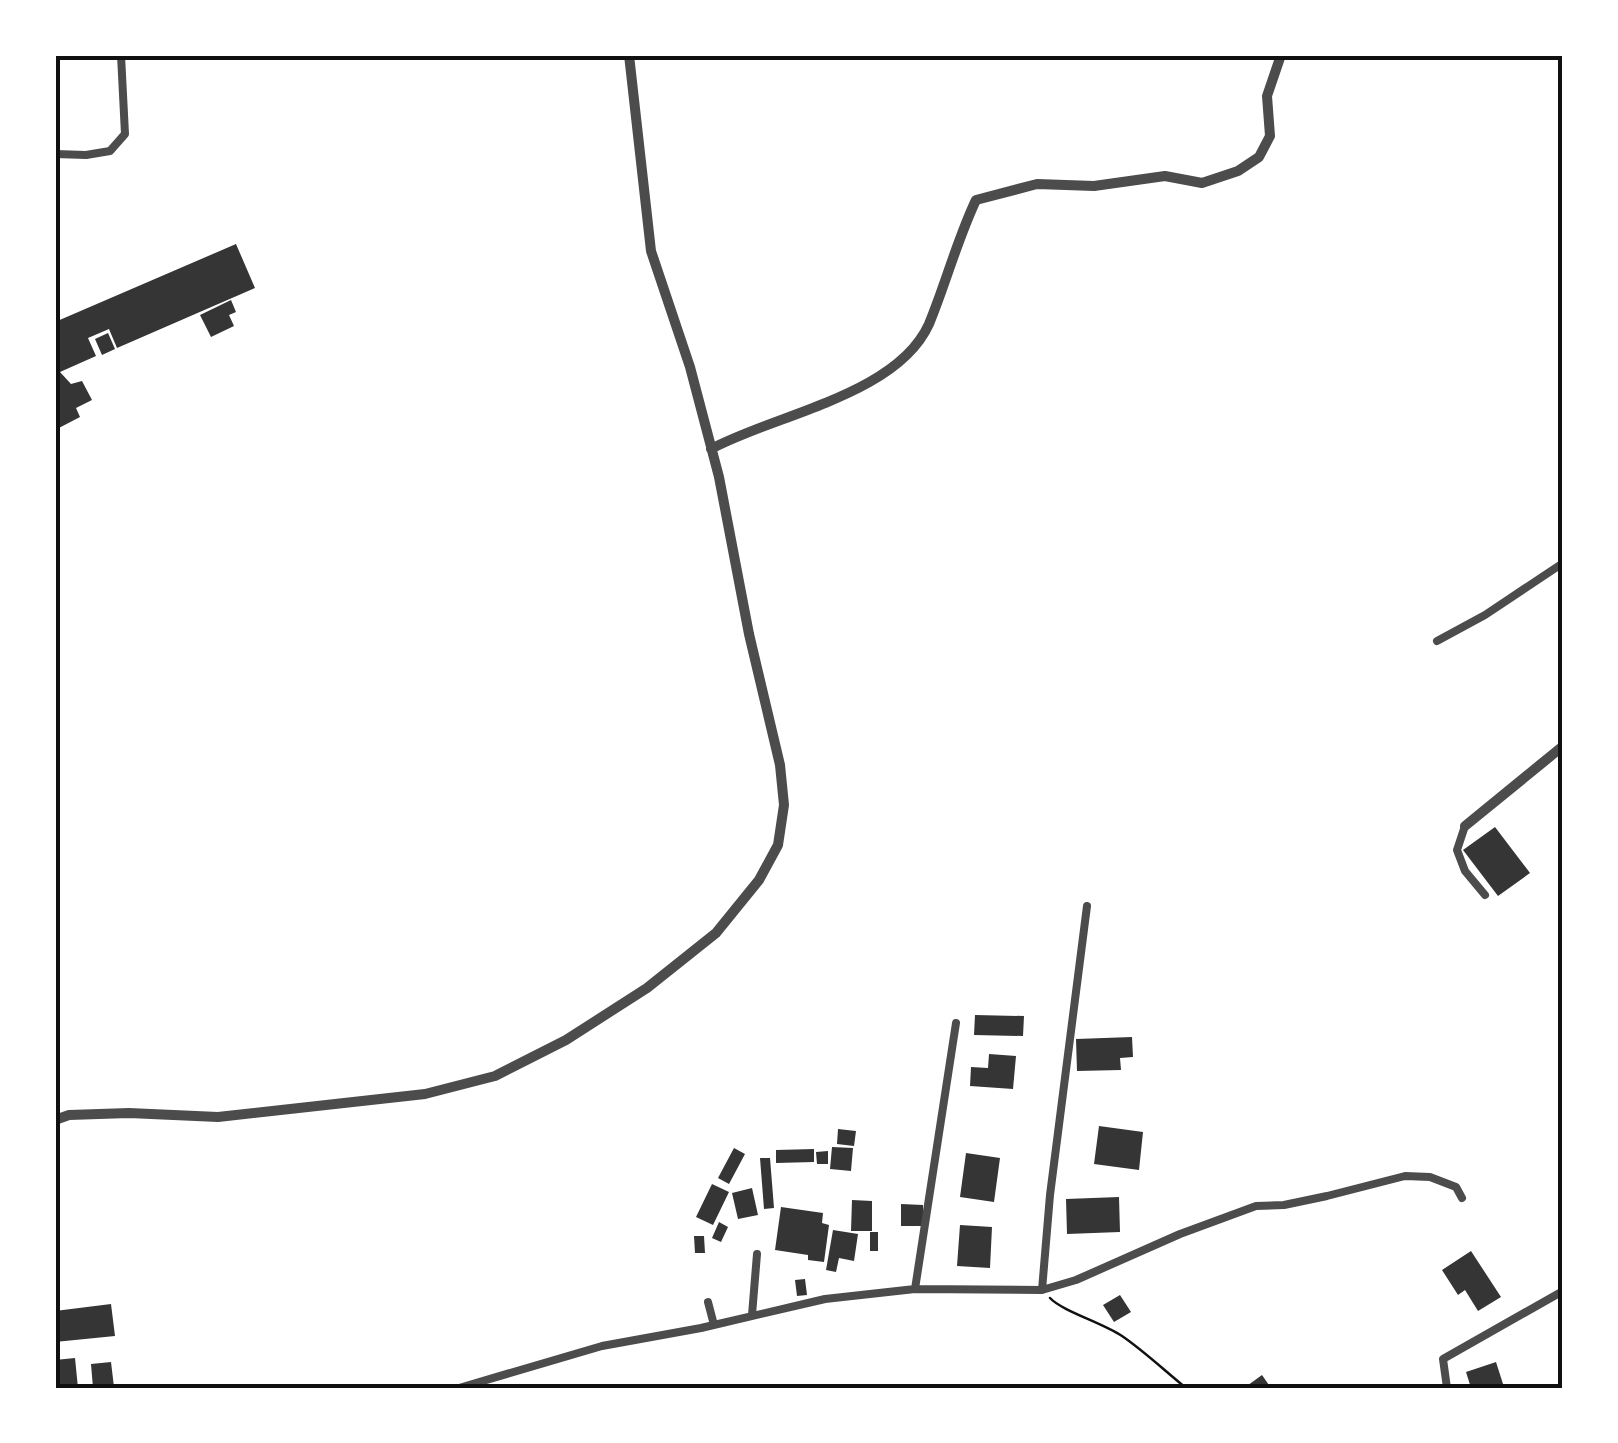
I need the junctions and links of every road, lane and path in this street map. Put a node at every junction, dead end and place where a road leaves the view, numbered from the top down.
1 (121, 55) edge
2 (629, 55) edge
3 (1282, 55) edge
4 (55, 154) edge
5 (711, 448) junction
6 (1563, 563) edge
7 (1437, 641) dead end
8 (1563, 746) edge
9 (1465, 826) joint
10 (1485, 895) dead end
11 (1087, 906) dead end
12 (956, 1023) dead end
13 (55, 1120) edge
14 (1462, 1198) dead end
15 (757, 1254) dead end
16 (915, 1289) junction
17 (1042, 1290) junction
18 (1563, 1291) edge
19 (708, 1302) dead end
20 (752, 1315) junction
21 (714, 1325) junction
22 (459, 1388) edge
23 (1186, 1388) edge
24 (1447, 1388) edge

1 - 4 street
2 - 5 street
3 - 5 street
5 - 13 street
6 - 7 street
8 - 9 street
9 - 10 street
11 - 17 street
12 - 16 street
14 - 17 street
15 - 20 street
16 - 17 street
16 - 20 street
17 - 23 path
18 - 24 street
19 - 21 street
20 - 21 street
21 - 22 street

